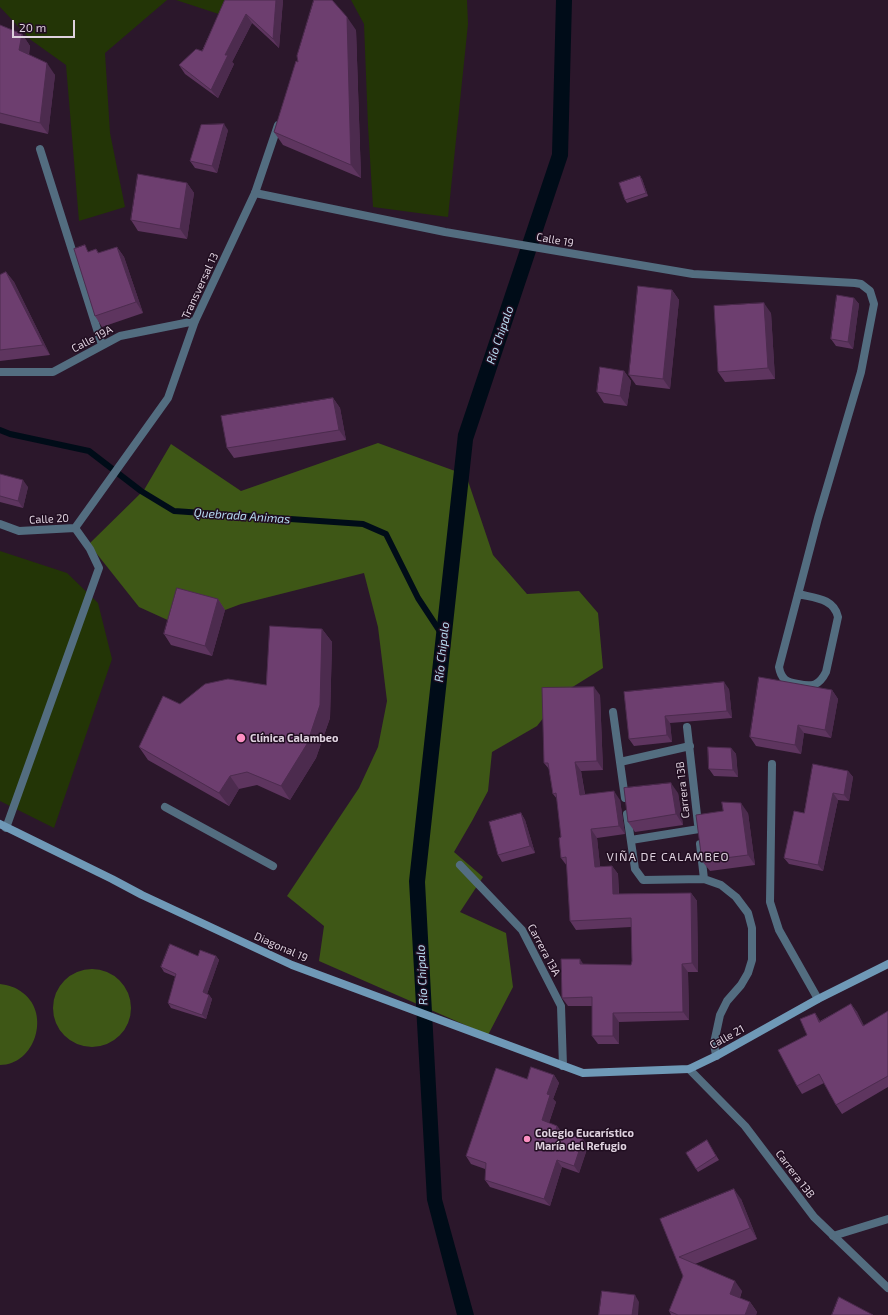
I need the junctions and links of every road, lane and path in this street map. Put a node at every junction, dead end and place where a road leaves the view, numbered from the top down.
1 (280, 120) edge
2 (40, 149) dead end
3 (255, 193) junction
4 (195, 321) junction
5 (102, 346) junction
6 (0, 372) edge
7 (0, 524) edge
8 (75, 528) junction
9 (798, 594) junction
10 (613, 712) dead end
11 (687, 727) dead end
12 (690, 746) junction
13 (620, 762) junction
14 (772, 764) dead end
15 (165, 807) dead end
16 (3, 826) edge
17 (699, 829) junction
18 (631, 840) junction
19 (460, 865) dead end
20 (273, 866) dead end
21 (704, 879) junction
22 (888, 964) edge
23 (818, 999) junction
24 (716, 1056) junction
25 (563, 1066) junction
26 (689, 1069) junction
27 (888, 1219) edge
28 (833, 1236) junction
29 (888, 1288) edge

1 - 3 street, Transversal 13
2 - 5 street
3 - 4 street, Transversal 13
3 - 9 street, Calle 19
4 - 5 street, Calle 19A
4 - 8 street, Transversal 13
5 - 6 street, Calle 19A
7 - 8 street, Calle 20
8 - 16 street, Calle 20
9 - 9 street
10 - 13 street
11 - 12 street, Carrera 13B
12 - 13 street
12 - 17 street, Carrera 13B
13 - 18 street
14 - 23 street
15 - 20 street
16 - 25 street, Diagonal 19
17 - 18 street
17 - 21 street, Carrera 13B
18 - 21 street
19 - 25 street, Carrera 13A
21 - 24 street
22 - 23 street, Calle 21
23 - 24 street, Calle 21
24 - 26 street, Calle 21
25 - 26 street, Calle 21
26 - 28 street, Carrera 13B
27 - 28 street
28 - 29 street, Carrera 13B

